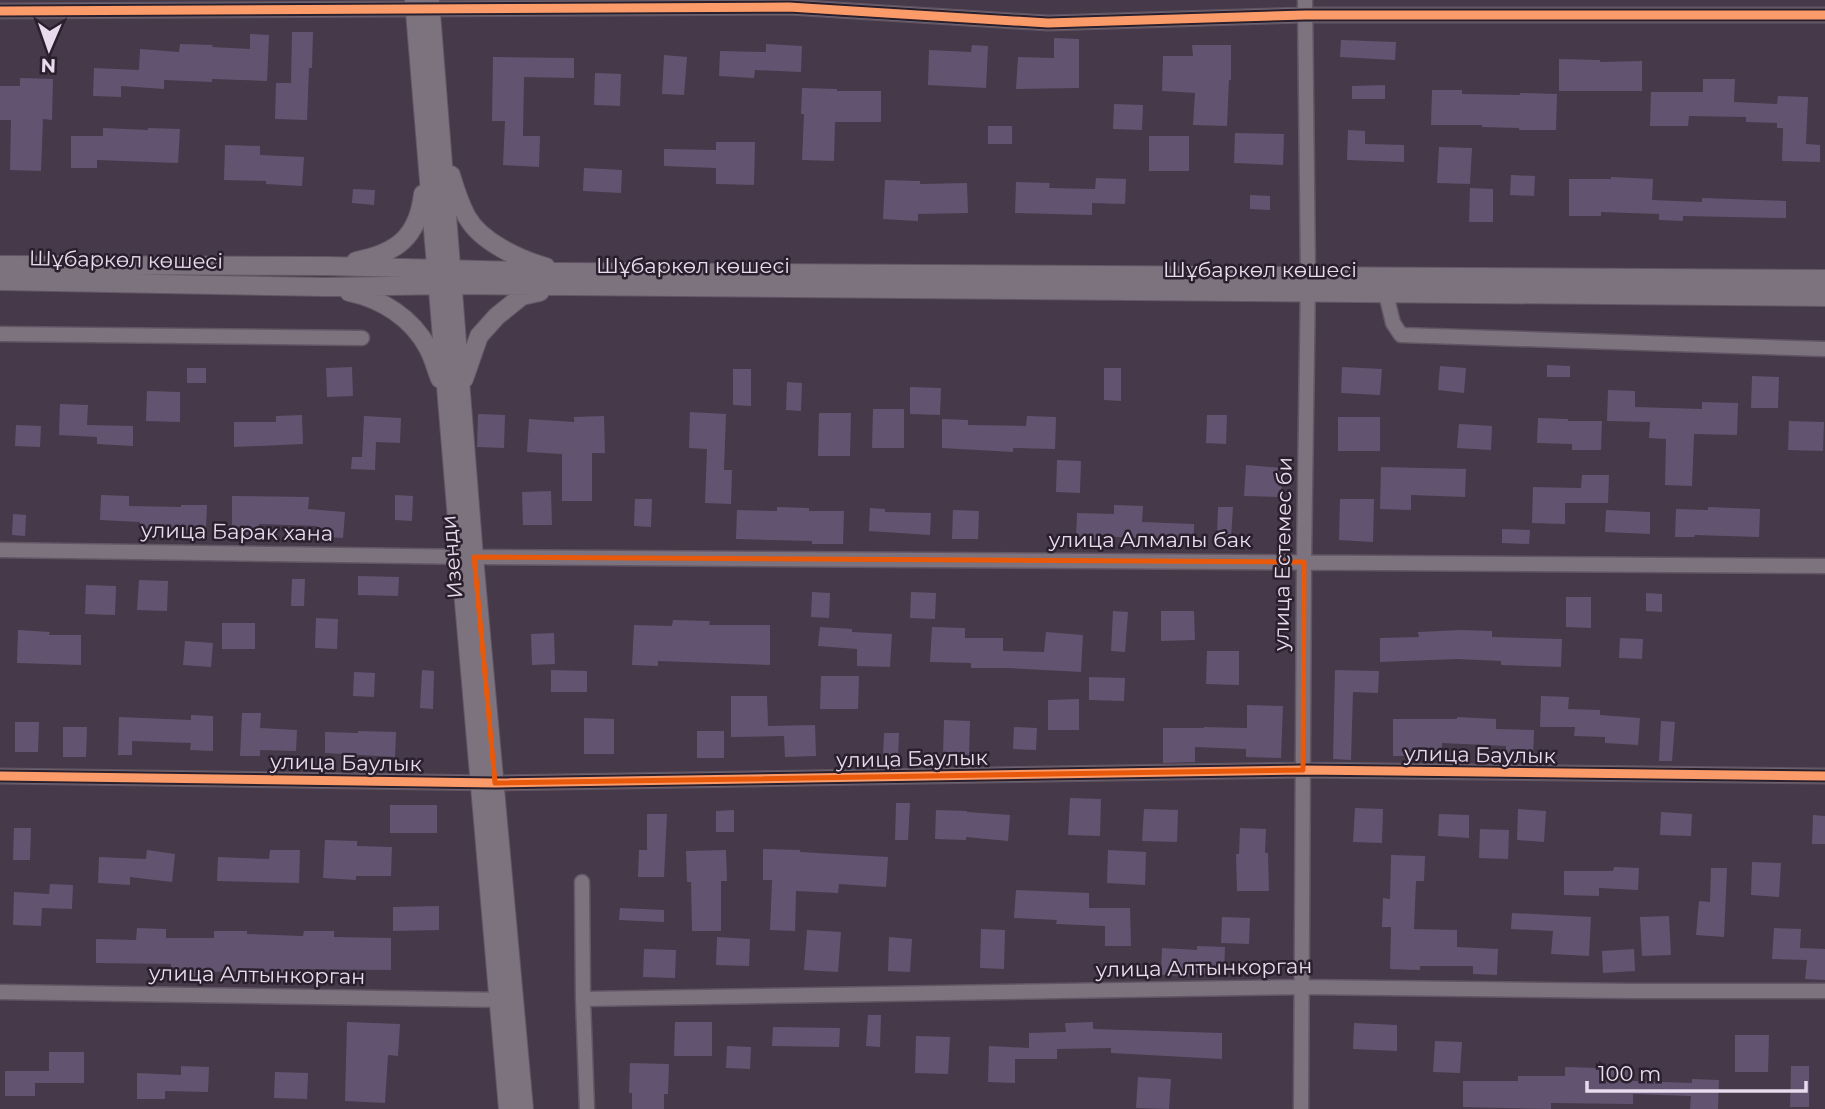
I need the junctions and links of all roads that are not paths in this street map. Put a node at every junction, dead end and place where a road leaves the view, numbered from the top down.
1 (422, 5) edge
2 (1305, 7) edge
3 (0, 11) edge
4 (1825, 15) edge
5 (434, 151) junction
6 (0, 265) edge
7 (327, 266) junction
8 (445, 277) junction
9 (1825, 279) edge
10 (563, 280) junction
11 (0, 281) edge
12 (1308, 285) junction
13 (325, 287) junction
14 (1386, 294) junction
15 (1825, 297) edge
16 (0, 334) edge
17 (362, 338) dead end
18 (1825, 349) edge
19 (454, 395) junction
20 (0, 550) edge
21 (467, 557) junction
22 (1304, 562) junction
23 (1825, 566) edge
24 (1303, 771) junction
25 (0, 776) edge
26 (1825, 776) edge
27 (487, 783) junction
28 (582, 882) dead end
29 (1302, 987) junction
30 (1825, 991) edge
31 (0, 992) edge
32 (583, 999) junction
33 (506, 1000) junction
34 (508, 1109) edge
35 (524, 1109) edge
36 (587, 1109) edge
37 (1301, 1109) edge

1 - 2 street
1 - 3 street
1 - 5 street, Изенди
2 - 4 street
2 - 12 street, улица Естемес би
5 - 7 street
5 - 8 street, Изенди
5 - 10 street
6 - 7 street, Шұбаркөл көшесі
7 - 8 street, Шұбаркөл көшесі
8 - 10 street, Шұбаркөл көшесі
8 - 13 street, Шұбаркөл көшесі
8 - 19 street, Изенди
9 - 12 street, Шұбаркөл көшесі
10 - 12 street, Шұбаркөл көшесі
10 - 19 street
11 - 13 street, Шұбаркөл көшесі
12 - 14 street, Шұбаркөл көшесі
12 - 22 street, улица Естемес би
13 - 19 street
14 - 15 street, Шұбаркөл көшесі
14 - 18 street, Шұбаркөл көшесі
16 - 17 street
19 - 21 street, Изенди
20 - 21 street, улица Барак хана
21 - 22 street, улица Алмалы бак
21 - 27 street, Изенди
22 - 23 street, улица Алмалы бак
22 - 24 street, улица Естемес би
24 - 26 street, улица Баулык
24 - 27 street, улица Баулык
24 - 29 street, улица Естемес би
25 - 27 street, улица Баулык
27 - 33 street, Изенди
28 - 32 street
29 - 30 street, улица Алтынкорган
29 - 32 street, улица Алтынкорган
29 - 37 street, улица Естемес би
31 - 33 street, улица Алтынкорган
32 - 36 street
33 - 34 street, Изенди
33 - 35 street, Изенди

